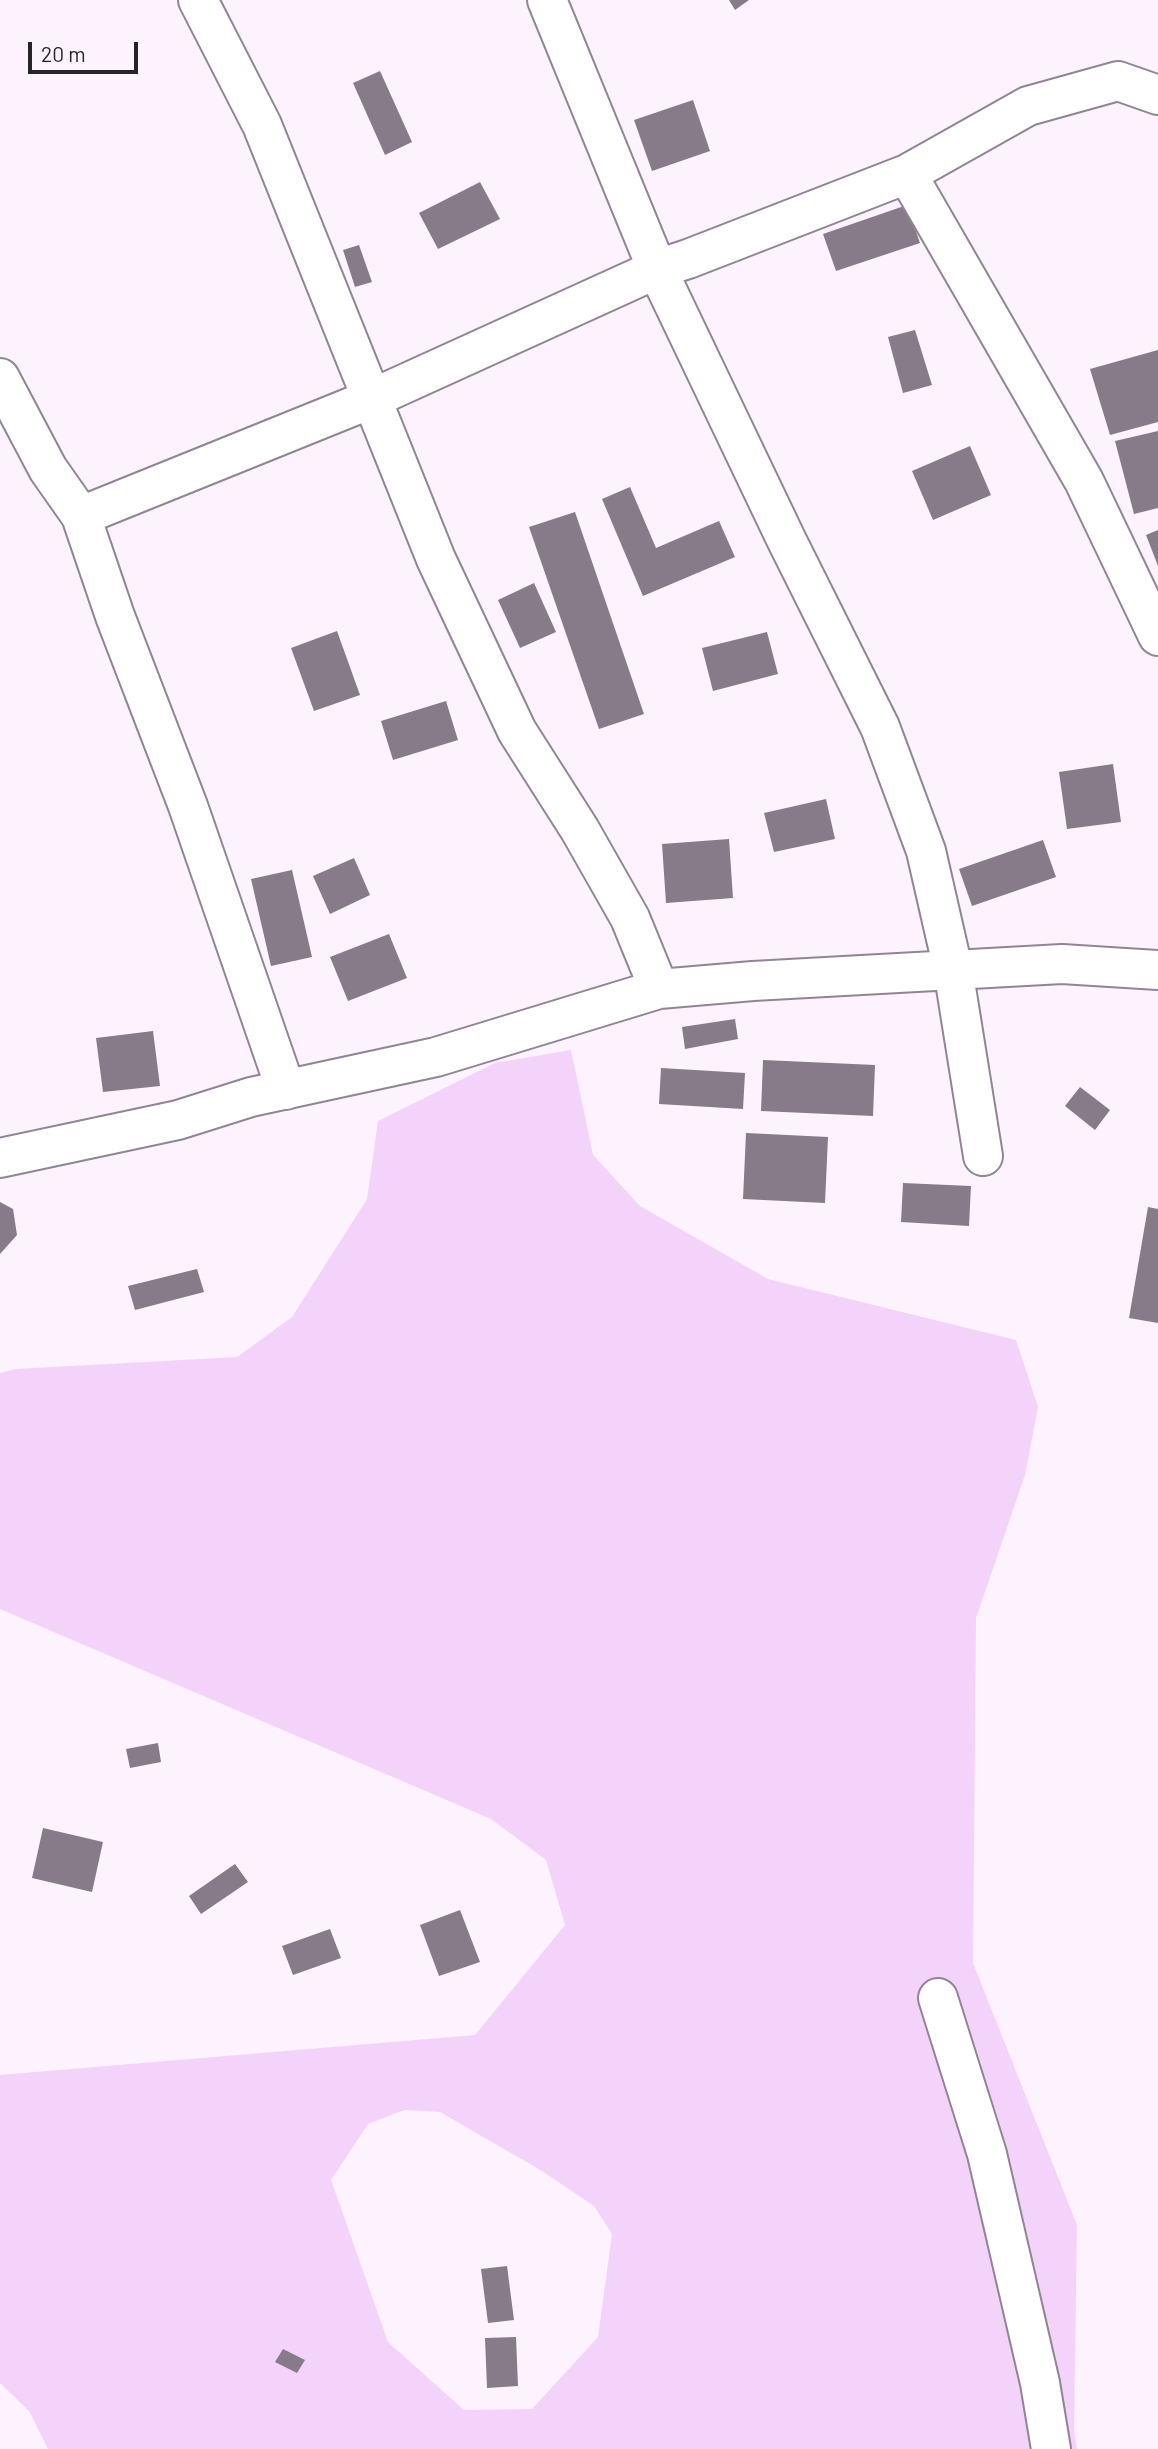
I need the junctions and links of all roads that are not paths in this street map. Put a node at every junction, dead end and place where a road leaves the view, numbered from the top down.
1 (198, 0) edge
2 (547, 0) edge
3 (1158, 95) edge
4 (907, 174) junction
5 (657, 269) junction
6 (0, 379) edge
7 (371, 400) junction
8 (80, 516) junction
9 (1158, 636) edge
10 (953, 969) junction
11 (1158, 970) edge
12 (659, 989) junction
13 (286, 1090) junction
14 (983, 1156) dead end
15 (0, 1158) edge
16 (938, 1998) dead end
17 (1051, 2449) edge

1 - 7 street
2 - 5 street
3 - 4 street
4 - 5 street
4 - 9 street
5 - 7 street
5 - 10 street
6 - 8 street
7 - 8 street
7 - 12 street
8 - 13 street
10 - 11 street
10 - 12 street
10 - 14 street
12 - 13 street
13 - 15 street
16 - 17 street

